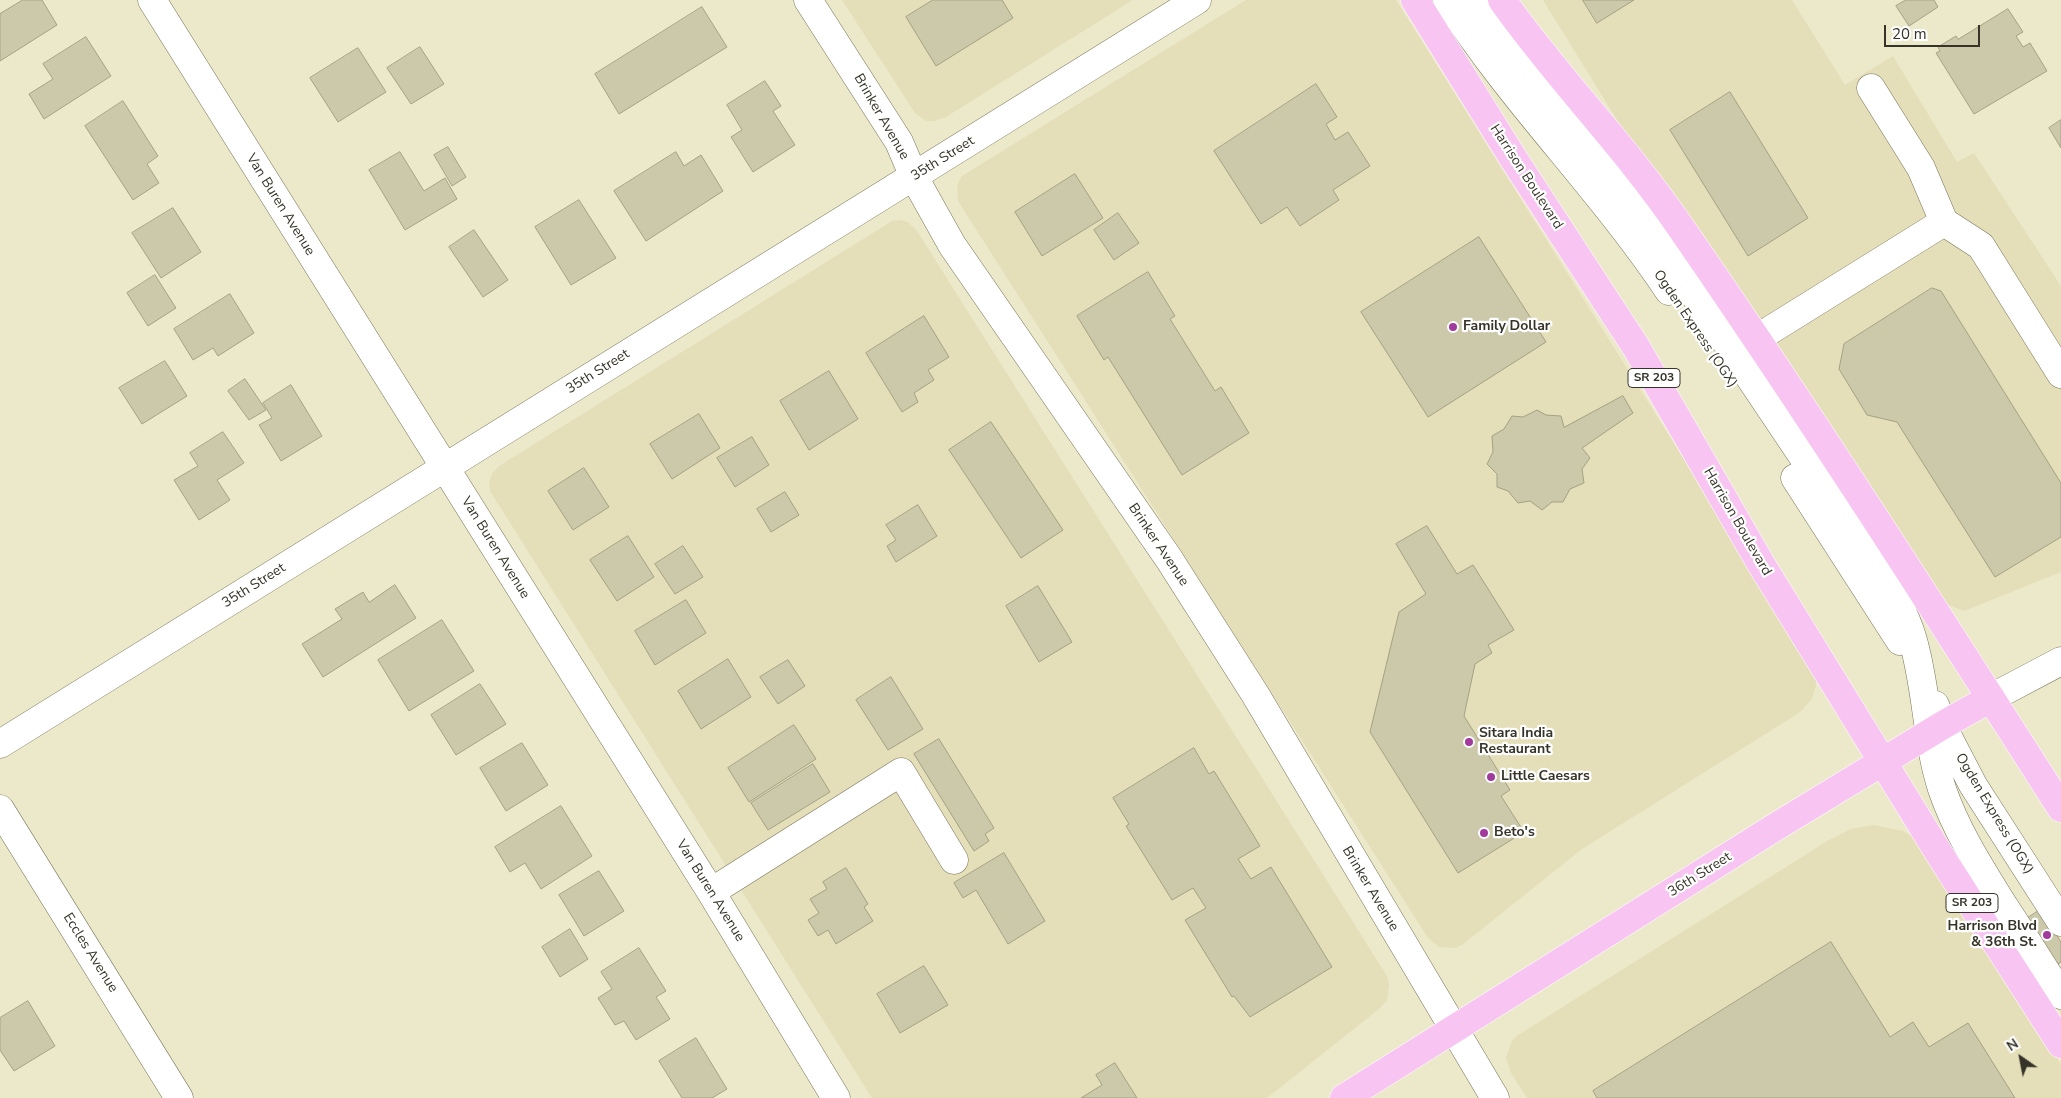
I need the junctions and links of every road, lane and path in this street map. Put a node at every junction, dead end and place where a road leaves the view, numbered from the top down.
1 (152, 0) edge
2 (808, 0) edge
3 (1196, 0) edge
4 (1415, 0) edge
5 (1447, 0) edge
6 (1470, 0) edge
7 (1502, 0) edge
8 (1871, 88) dead end
9 (914, 177) junction
10 (1944, 222) junction
11 (1756, 339) junction
12 (2061, 374) edge
13 (444, 467) junction
14 (2061, 661) edge
15 (1920, 675) junction
16 (1991, 698) junction
17 (1936, 730) junction
18 (0, 744) edge
19 (1884, 762) junction
20 (2061, 808) edge
21 (0, 809) edge
22 (954, 860) dead end
23 (711, 892) junction
24 (2061, 922) edge
25 (2061, 995) edge
26 (1453, 1028) junction
27 (2061, 1044) edge
28 (179, 1098) edge
29 (836, 1098) edge
30 (1344, 1098) edge
31 (1495, 1098) edge

1 - 13 street, Van Buren Avenue
2 - 9 street, Brinker Avenue
3 - 9 street, 35th Street
4 - 19 main road, Harrison Boulevard / SR 203
5 - 15 street, Ogden Express (OGX)
6 - 15 street, Ogden Express (OGX)
7 - 11 main road
8 - 10 street
9 - 13 street, 35th Street
9 - 26 street, Brinker Avenue
10 - 11 street
10 - 12 street
11 - 16 main road
13 - 18 street, 35th Street
13 - 23 street, Van Buren Avenue
14 - 16 street, 36th Street
15 - 17 street, Ogden Express (OGX)
16 - 17 main road, 36th Street
16 - 20 main road
17 - 19 main road, 36th Street
17 - 24 street, Ogden Express (OGX)
17 - 25 street, Ogden Express (OGX)
19 - 26 main road, 36th Street
19 - 27 main road, Harrison Boulevard / SR 203
21 - 28 street, Eccles Avenue
22 - 23 street
23 - 29 street, Van Buren Avenue
26 - 30 main road, 36th Street
26 - 31 street, Brinker Avenue

